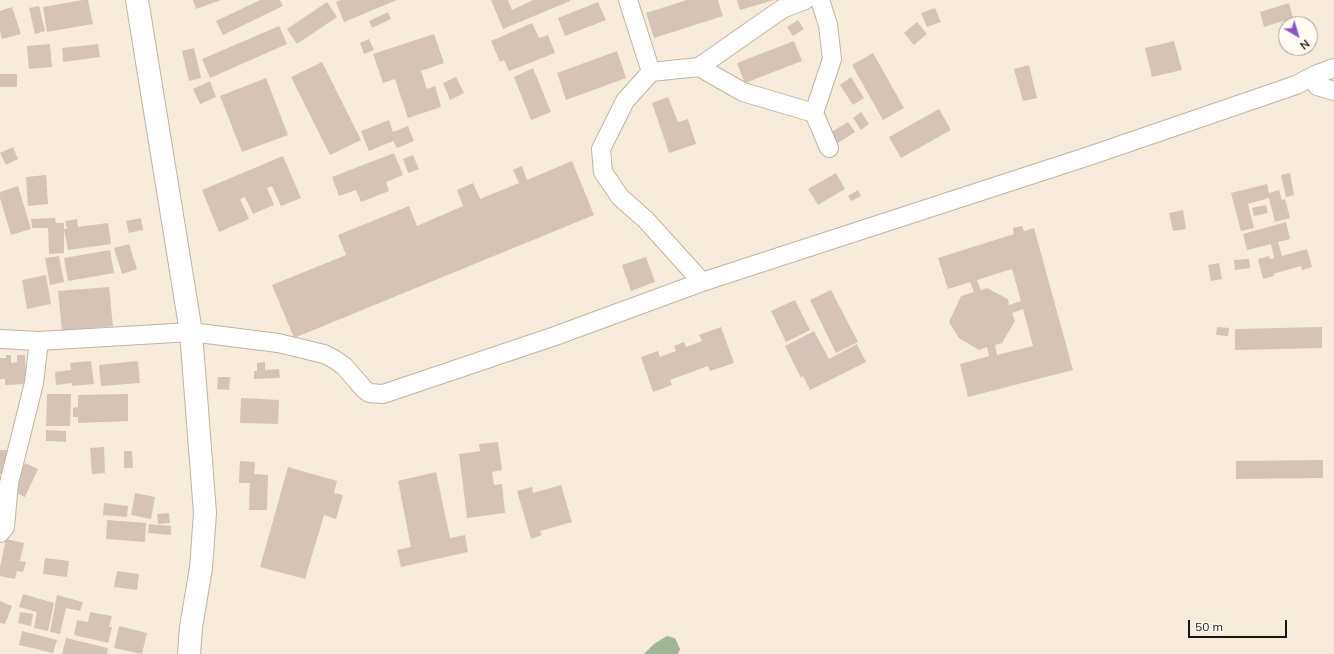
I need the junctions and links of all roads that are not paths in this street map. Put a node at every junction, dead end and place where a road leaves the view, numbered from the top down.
1 (137, 0) edge
2 (628, 0) edge
3 (805, 0) edge
4 (820, 0) edge
5 (699, 67) junction
6 (1334, 68) edge
7 (651, 72) junction
8 (1334, 80) edge
9 (1296, 86) junction
10 (1316, 86) junction
11 (1334, 91) edge
12 (814, 113) junction
13 (829, 148) dead end
14 (702, 282) junction
15 (191, 332) junction
16 (0, 339) edge
17 (39, 341) junction
18 (0, 533) edge
19 (188, 654) edge

1 - 15 main road
2 - 7 street
3 - 5 street
4 - 12 street
5 - 7 street
5 - 12 street
6 - 9 street
7 - 14 street
8 - 10 street
9 - 10 street
9 - 14 street
10 - 11 street
12 - 13 street
14 - 15 street
15 - 17 street
15 - 19 main road
16 - 17 street
17 - 18 street

